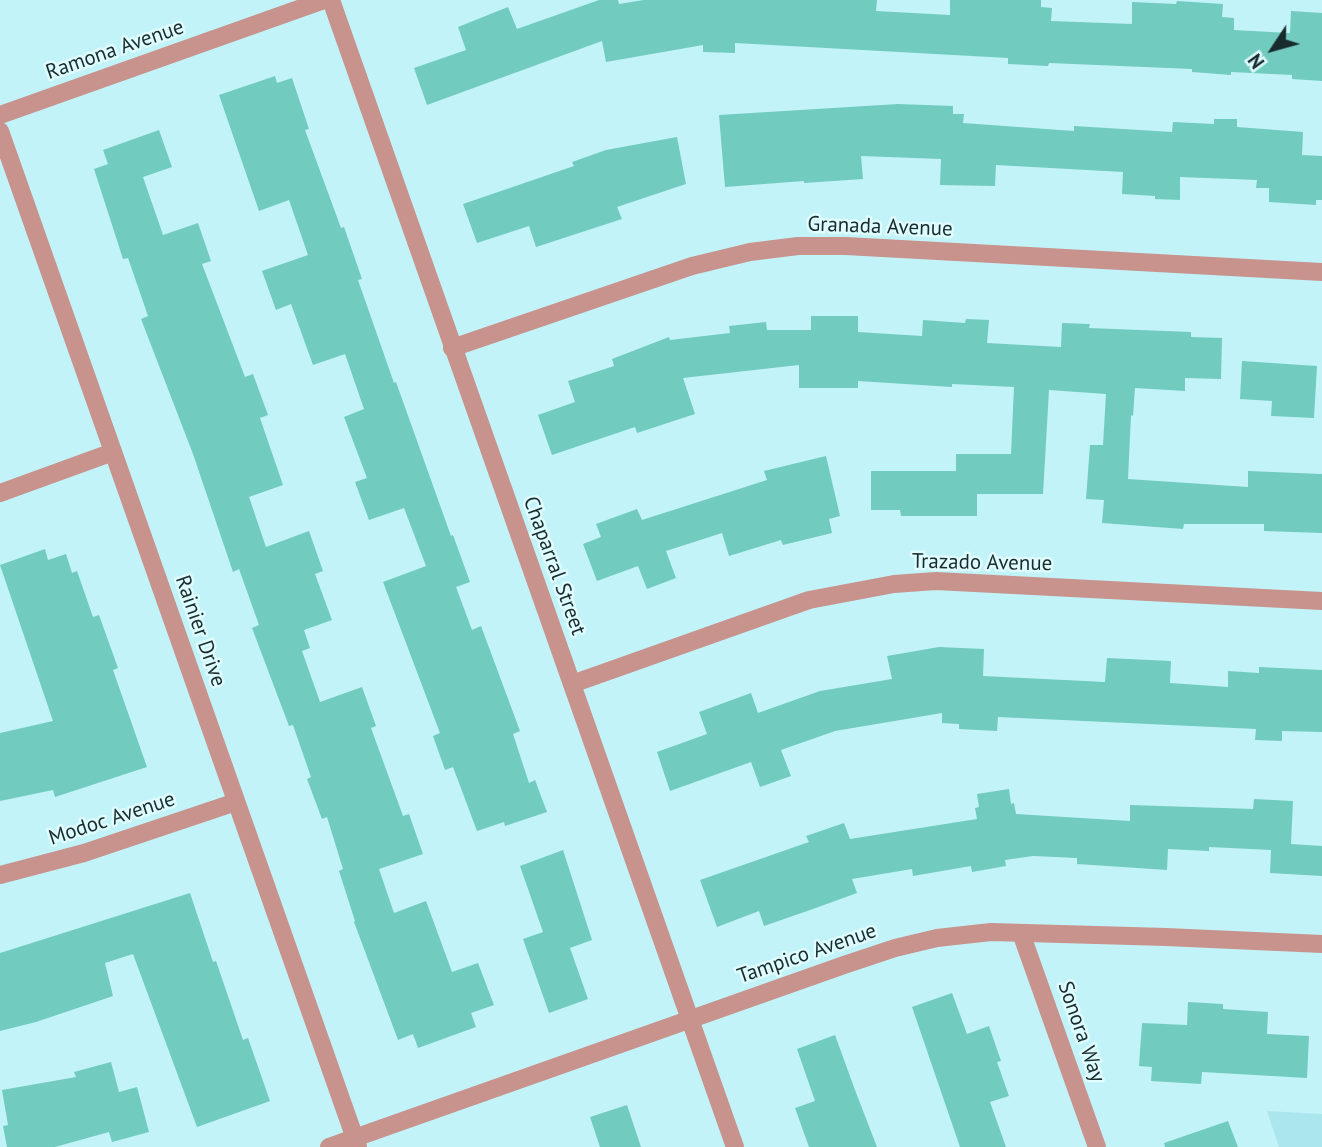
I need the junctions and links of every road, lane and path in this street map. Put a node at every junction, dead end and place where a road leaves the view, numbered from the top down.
1 (324, 0) edge
2 (331, 0) edge
3 (0, 115) edge
4 (0, 131) edge
5 (1322, 272) edge
6 (452, 348) junction
7 (113, 452) junction
8 (0, 493) edge
9 (1322, 601) edge
10 (572, 684) junction
11 (236, 802) junction
12 (0, 876) edge
13 (1021, 933) junction
14 (1322, 944) edge
15 (690, 1019) junction
16 (356, 1142) edge
17 (329, 1147) edge
18 (735, 1147) edge
19 (1097, 1147) edge

1 - 3 street, Ramona Avenue
2 - 6 street, Chaparral Street
4 - 7 street, Rainier Drive
5 - 6 street, Granada Avenue
6 - 10 street, Chaparral Street
7 - 8 street
7 - 11 street, Rainier Drive
9 - 10 street, Trazado Avenue
10 - 15 street, Chaparral Street
11 - 12 street, Modoc Avenue
11 - 16 street, Rainier Drive
13 - 14 street, Tampico Avenue
13 - 15 street, Tampico Avenue
13 - 19 street, Sonora Way
15 - 16 street, Tampico Avenue
15 - 18 street, Chaparral Street
16 - 17 street, Tampico Avenue

